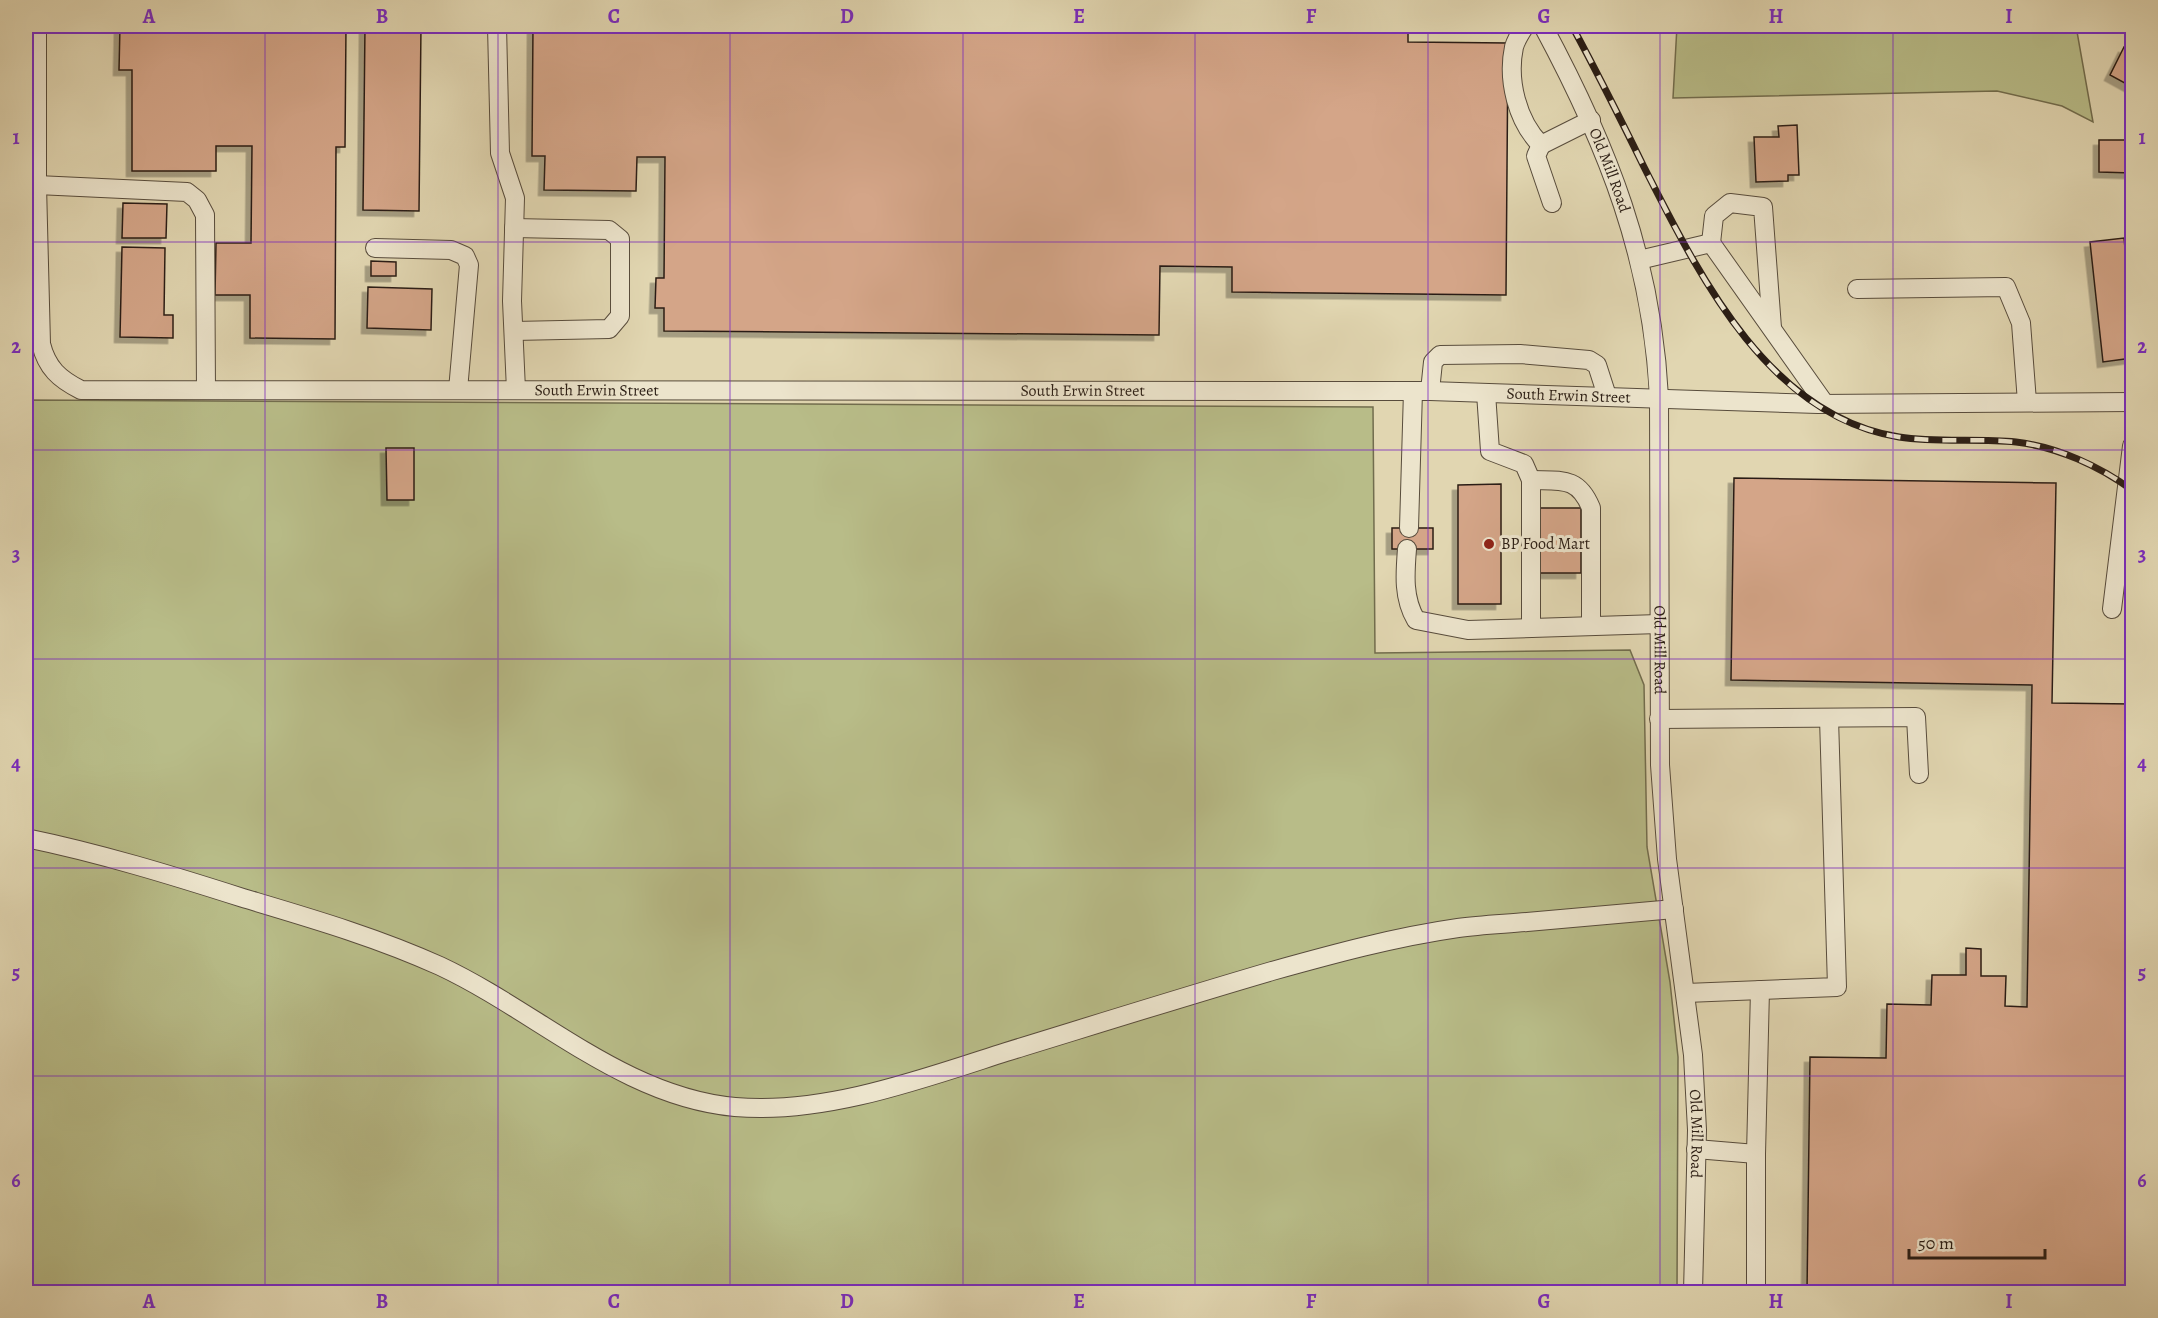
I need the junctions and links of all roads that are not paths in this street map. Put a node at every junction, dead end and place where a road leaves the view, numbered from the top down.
1 (37, 26) edge
2 (497, 26) edge
3 (1524, 26) edge
4 (1543, 26) edge
5 (1591, 120) junction
6 (1541, 145) junction
7 (37, 185) junction
8 (1552, 203) dead end
9 (32, 206) edge
10 (514, 228) junction
11 (1712, 243) junction
12 (375, 248) dead end
13 (1639, 260) junction
14 (1857, 289) dead end
15 (1772, 329) junction
16 (514, 331) junction
17 (206, 390) junction
18 (458, 390) junction
19 (516, 390) junction
20 (1421, 391) junction
21 (1486, 393) junction
22 (1607, 396) junction
23 (1659, 397) junction
24 (2027, 402) junction
25 (2133, 402) edge
26 (1825, 404) junction
27 (2132, 451) edge
28 (1531, 480) junction
29 (1409, 528) dead end
30 (1407, 549) dead end
31 (2112, 609) dead end
32 (1659, 624) junction
33 (1591, 626) junction
34 (1532, 628) junction
35 (1829, 717) junction
36 (1659, 719) junction
37 (1919, 774) dead end
38 (26, 838) edge
39 (1674, 909) junction
40 (1760, 990) junction
41 (1686, 993) junction
42 (1696, 1149) junction
43 (1756, 1154) junction
44 (1693, 1293) edge
45 (1756, 1293) edge

1 - 7 street
2 - 10 street
3 - 6 street
4 - 5 street, Old Mill Road
5 - 6 street
5 - 13 street, Old Mill Road
6 - 8 street
7 - 9 street
7 - 17 street
9 - 17 street, South Erwin Street
10 - 16 street
10 - 16 street
11 - 13 street
11 - 15 street
11 - 15 street
12 - 18 street
13 - 23 street, Old Mill Road
14 - 24 street
15 - 26 street
16 - 19 street
17 - 18 street, South Erwin Street
18 - 19 street, South Erwin Street
19 - 20 street, South Erwin Street
20 - 21 street, South Erwin Street
20 - 22 street
20 - 29 street
21 - 22 street, South Erwin Street
21 - 28 street
22 - 23 street, South Erwin Street
23 - 26 street, South Erwin Street
23 - 32 street, Old Mill Road
24 - 25 street, South Erwin Street
24 - 26 street, South Erwin Street
27 - 31 street
28 - 33 street
28 - 34 street
30 - 34 street
32 - 33 street
32 - 36 street, Old Mill Road
33 - 34 street
35 - 36 street
35 - 37 street
35 - 40 street
36 - 39 street, Old Mill Road
38 - 39 street
39 - 41 street, Old Mill Road
40 - 41 street
40 - 43 street
41 - 42 street, Old Mill Road
42 - 43 street
42 - 44 street, Old Mill Road
43 - 45 street

